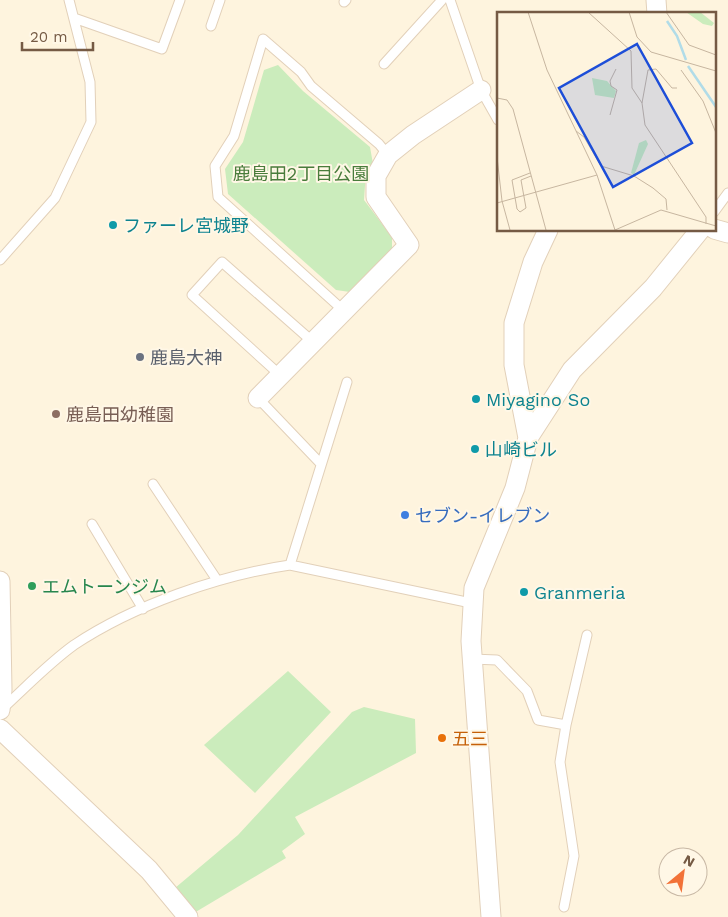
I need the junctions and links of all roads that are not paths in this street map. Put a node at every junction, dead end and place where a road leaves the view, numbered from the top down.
1 (69, 0) edge
2 (180, 0) edge
3 (220, 0) edge
4 (442, 0) edge
5 (450, 0) edge
6 (74, 18) junction
7 (211, 26) dead end
8 (384, 64) dead end
9 (481, 90) junction
10 (497, 118) edge
11 (388, 155) junction
12 (728, 193) edge
13 (716, 209) edge
14 (548, 231) edge
15 (699, 231) edge
16 (0, 260) edge
17 (344, 311) junction
18 (313, 342) junction
19 (280, 375) junction
20 (347, 382) dead end
21 (258, 398) joint
22 (528, 438) junction
23 (321, 464) junction
24 (153, 484) dead end
25 (92, 524) dead end
26 (290, 565) junction
27 (217, 580) junction
28 (0, 581) edge
29 (471, 603) junction
30 (143, 609) junction
31 (587, 635) dead end
32 (472, 659) junction
33 (0, 710) edge
34 (566, 725) junction
35 (0, 729) edge
36 (564, 907) dead end
37 (188, 917) edge
38 (491, 917) edge

1 - 6 lane
2 - 6 lane
3 - 7 lane
4 - 8 lane
5 - 9 lane
6 - 16 lane
9 - 10 lane
9 - 11 street
11 - 17 street
11 - 17 lane
12 - 13 lane
14 - 22 street
15 - 22 street
17 - 18 street
18 - 19 street
18 - 19 lane
19 - 21 street
20 - 23 lane
21 - 23 lane
22 - 29 street
23 - 26 lane
24 - 27 lane
25 - 30 lane
26 - 27 lane
26 - 29 lane
27 - 30 lane
28 - 33 street
29 - 32 street
30 - 33 lane
31 - 34 lane
32 - 34 lane
32 - 38 street
34 - 36 lane
35 - 37 street

